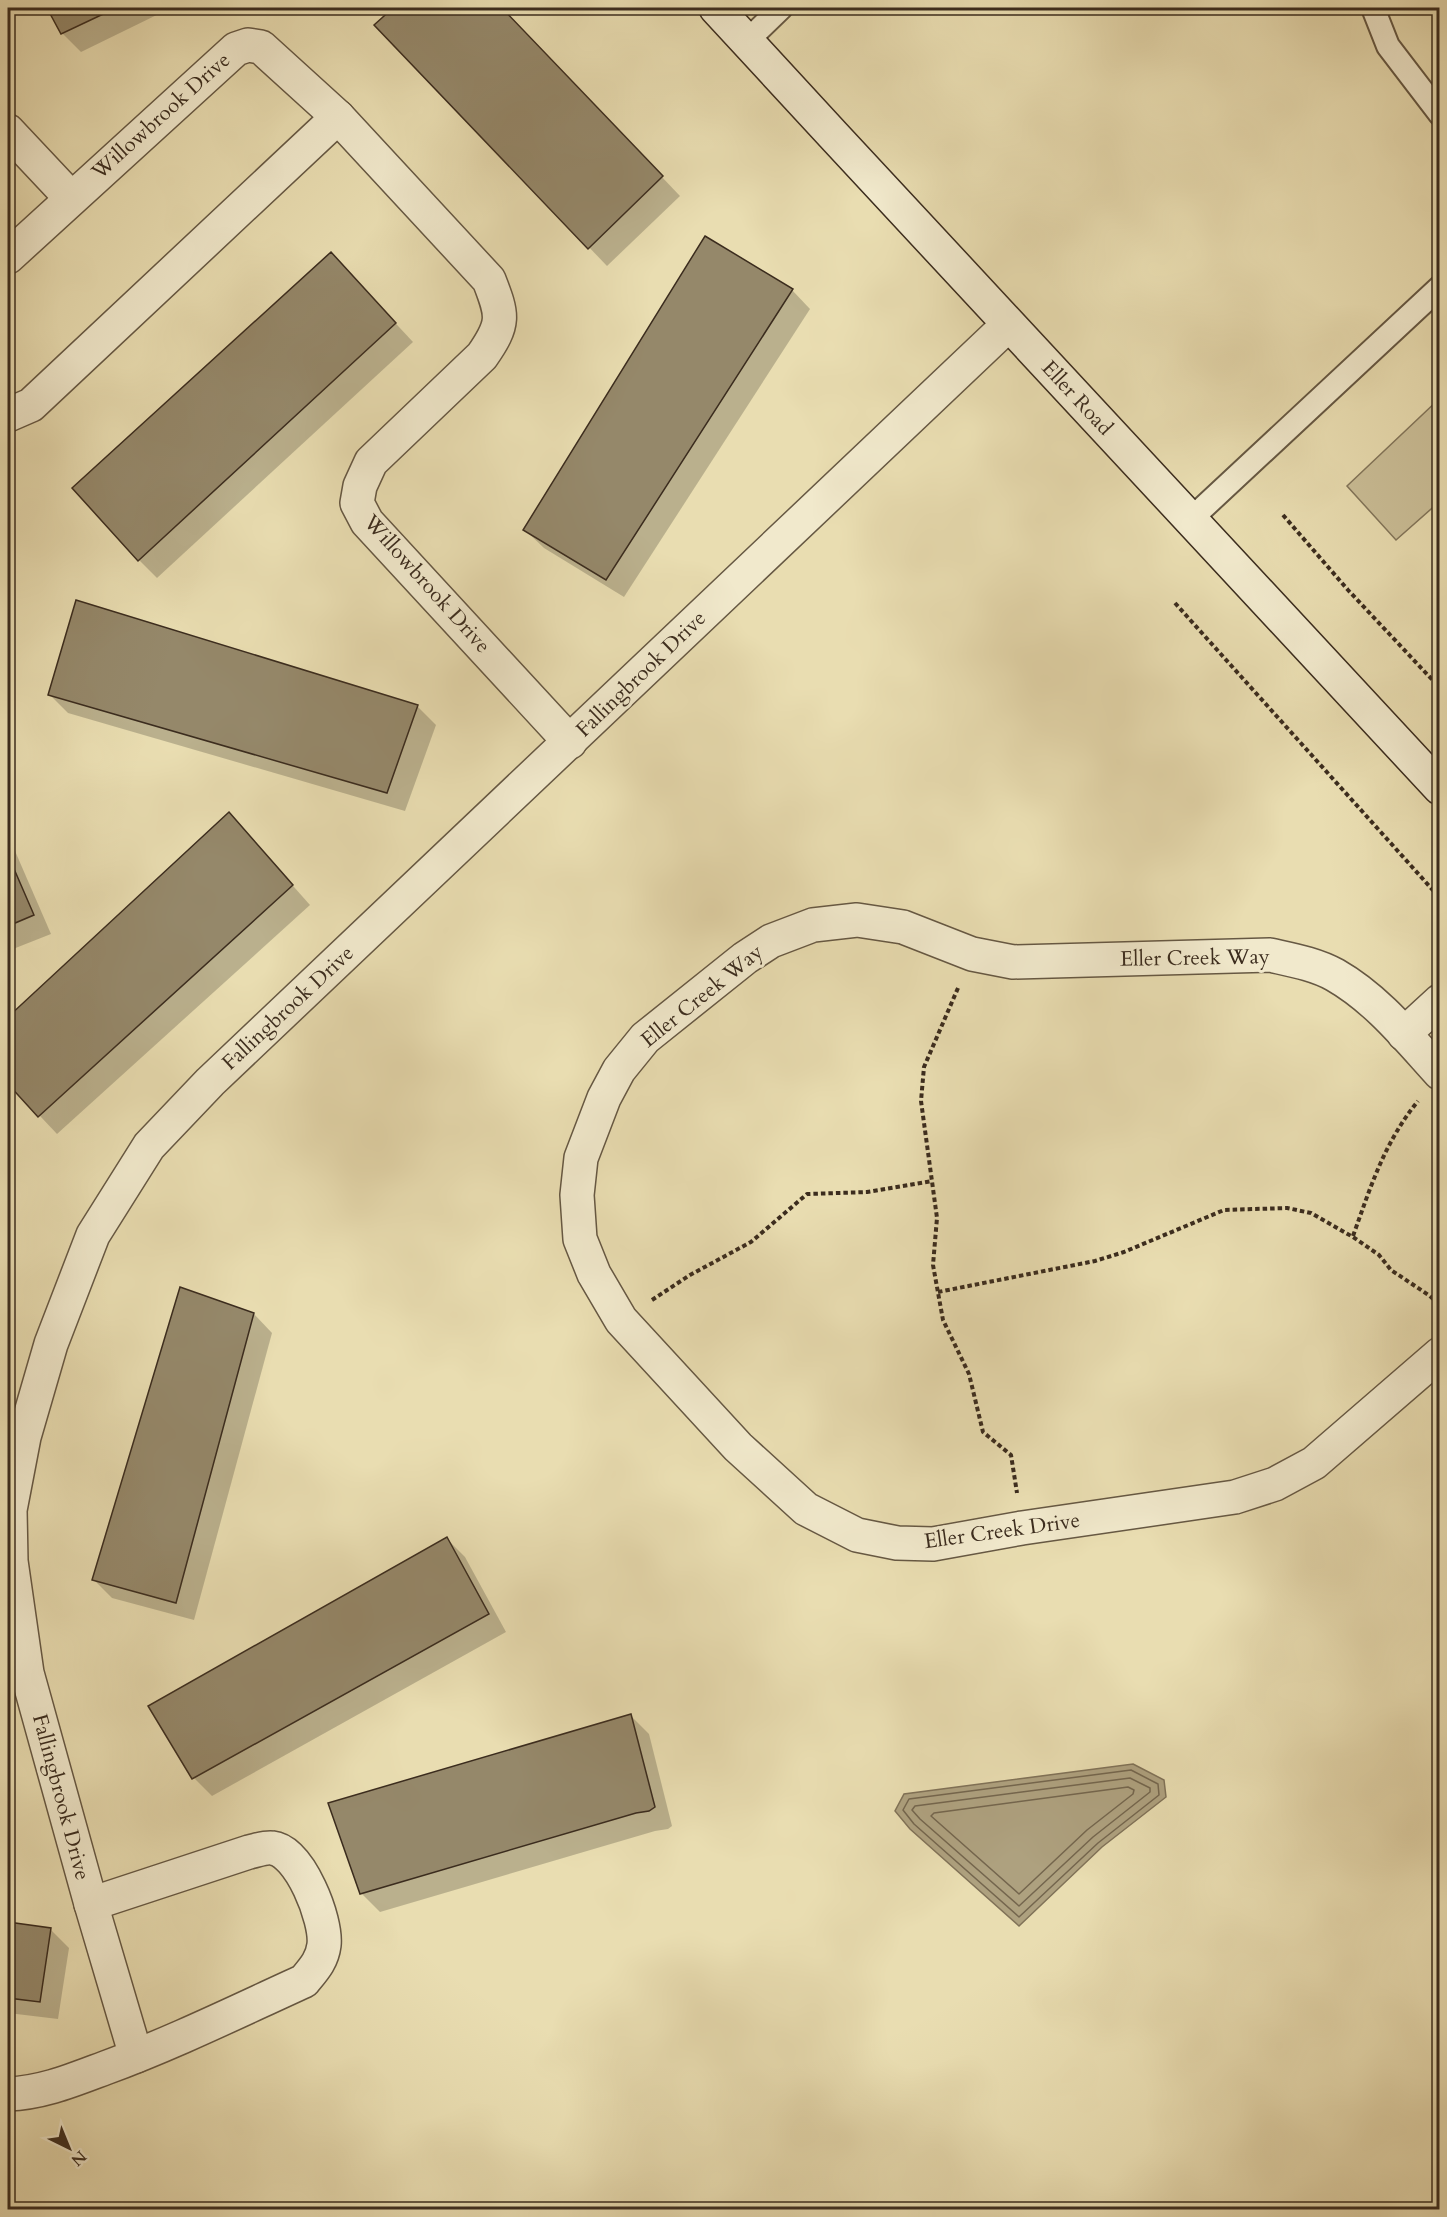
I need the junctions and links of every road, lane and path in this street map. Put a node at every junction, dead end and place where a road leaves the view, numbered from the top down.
1 (716, 8) edge
2 (782, 8) edge
3 (1373, 8) edge
4 (747, 41) junction
5 (1440, 114) edge
6 (338, 117) junction
7 (8, 131) edge
8 (70, 198) junction
9 (8, 257) edge
10 (1440, 287) edge
11 (1008, 325) junction
12 (8, 415) edge
13 (1282, 515) dead end
14 (1191, 519) junction
15 (1175, 603) dead end
16 (1440, 688) edge
17 (570, 742) junction
18 (1440, 788) edge
19 (1440, 898) edge
20 (972, 954) junction
21 (1440, 1001) edge
22 (1404, 1034) junction
23 (1432, 1083) edge
24 (932, 1181) junction
25 (1353, 1237) junction
26 (938, 1292) junction
27 (1440, 1306) edge
28 (616, 1312) junction
29 (1440, 1354) edge
30 (1022, 1528) junction
31 (9, 1529) edge
32 (91, 1904) junction
33 (136, 2056) junction
34 (8, 2094) edge

1 - 4 street, Eller Road
2 - 4 lane
3 - 5 lane
4 - 11 street, Eller Road
6 - 8 street, Willowbrook Drive
6 - 12 street
6 - 17 street, Willowbrook Drive
7 - 8 street
8 - 9 street, Willowbrook Drive
10 - 14 lane
11 - 14 street, Eller Road
11 - 17 street, Fallingbrook Drive
13 - 16 path
14 - 18 street, Eller Road
15 - 19 path
17 - 31 street, Fallingbrook Drive
20 - 22 street, Eller Creek Way
20 - 24 path
20 - 28 street, Eller Creek Way
21 - 22 street
22 - 23 street
23 - 25 path
24 - 26 path
24 - 28 path
25 - 26 path
25 - 27 path
26 - 30 path
28 - 30 street, Eller Creek Drive
29 - 30 street, Eller Creek Drive
31 - 32 street, Fallingbrook Drive
32 - 33 street, Fallingbrook Drive
32 - 33 street, Fallingbrook Drive
33 - 34 street, Fallingbrook Drive

